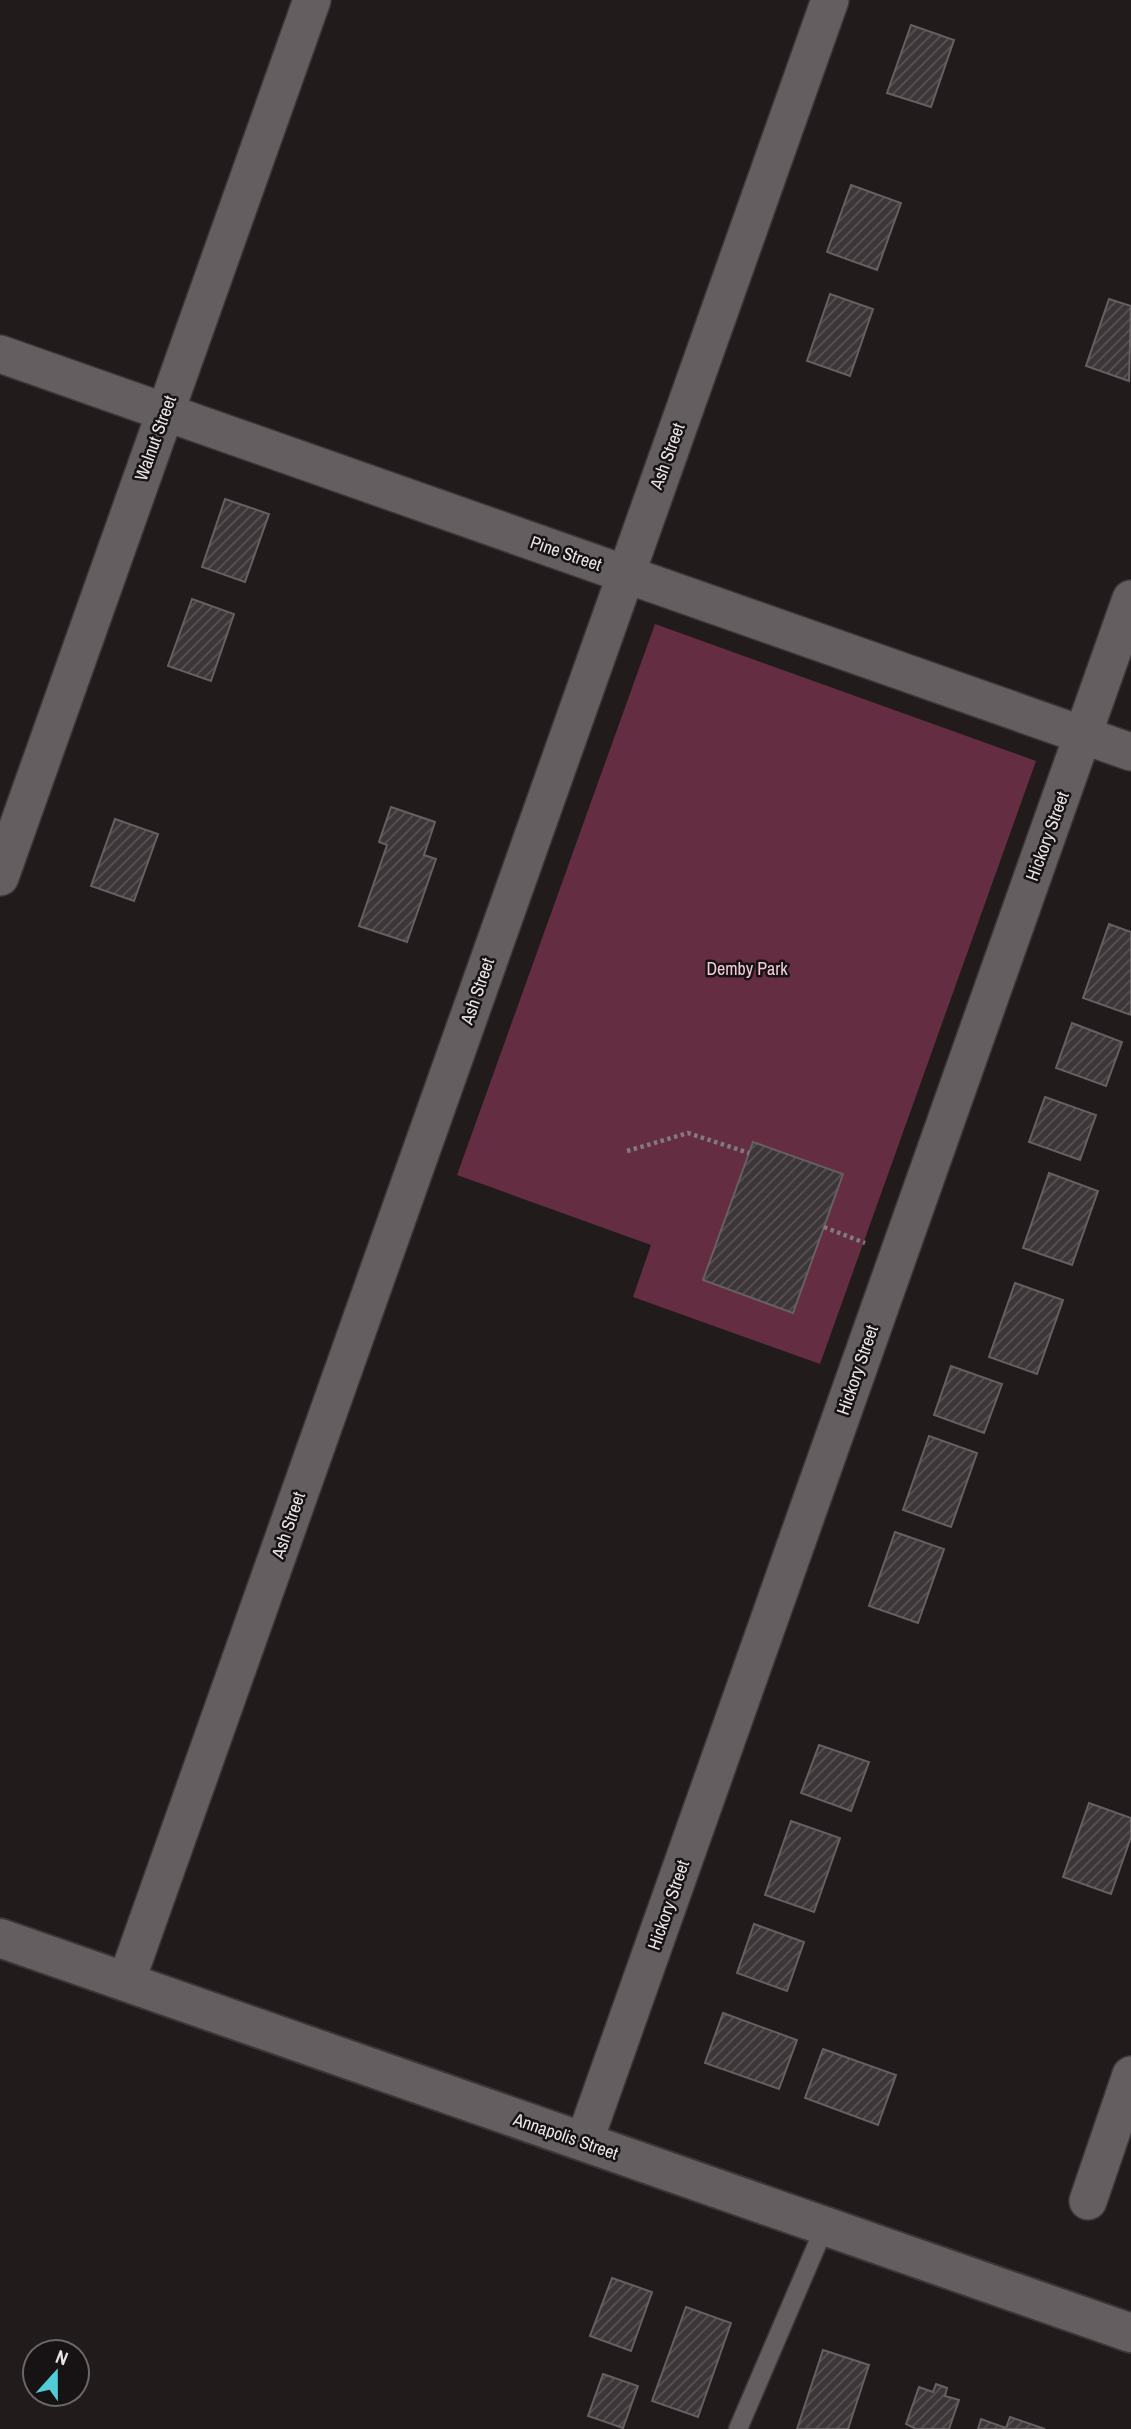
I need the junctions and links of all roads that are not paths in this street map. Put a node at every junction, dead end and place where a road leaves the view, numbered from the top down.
1 (312, 0) edge
2 (830, 0) edge
3 (0, 355) edge
4 (164, 412) junction
5 (624, 574) junction
6 (1131, 599) edge
7 (1082, 735) junction
8 (1131, 752) edge
9 (0, 877) edge
10 (0, 1938) edge
11 (126, 1982) junction
12 (1131, 2075) edge
13 (584, 2142) junction
14 (1088, 2201) dead end
15 (825, 2226) junction
16 (1131, 2333) edge
17 (738, 2429) edge

1 - 4 street, Walnut Street
2 - 5 street, Ash Street
3 - 4 street, Pine Street
4 - 5 street, Pine Street
4 - 9 street, Walnut Street
5 - 7 street, Pine Street
5 - 11 street, Ash Street
6 - 7 street, Hickory Street
7 - 8 street, Pine Street
7 - 13 street, Hickory Street
10 - 11 street, Annapolis Street
11 - 13 street, Annapolis Street
12 - 14 street
13 - 15 street, Annapolis Street
15 - 16 street, Annapolis Street
15 - 17 lane

